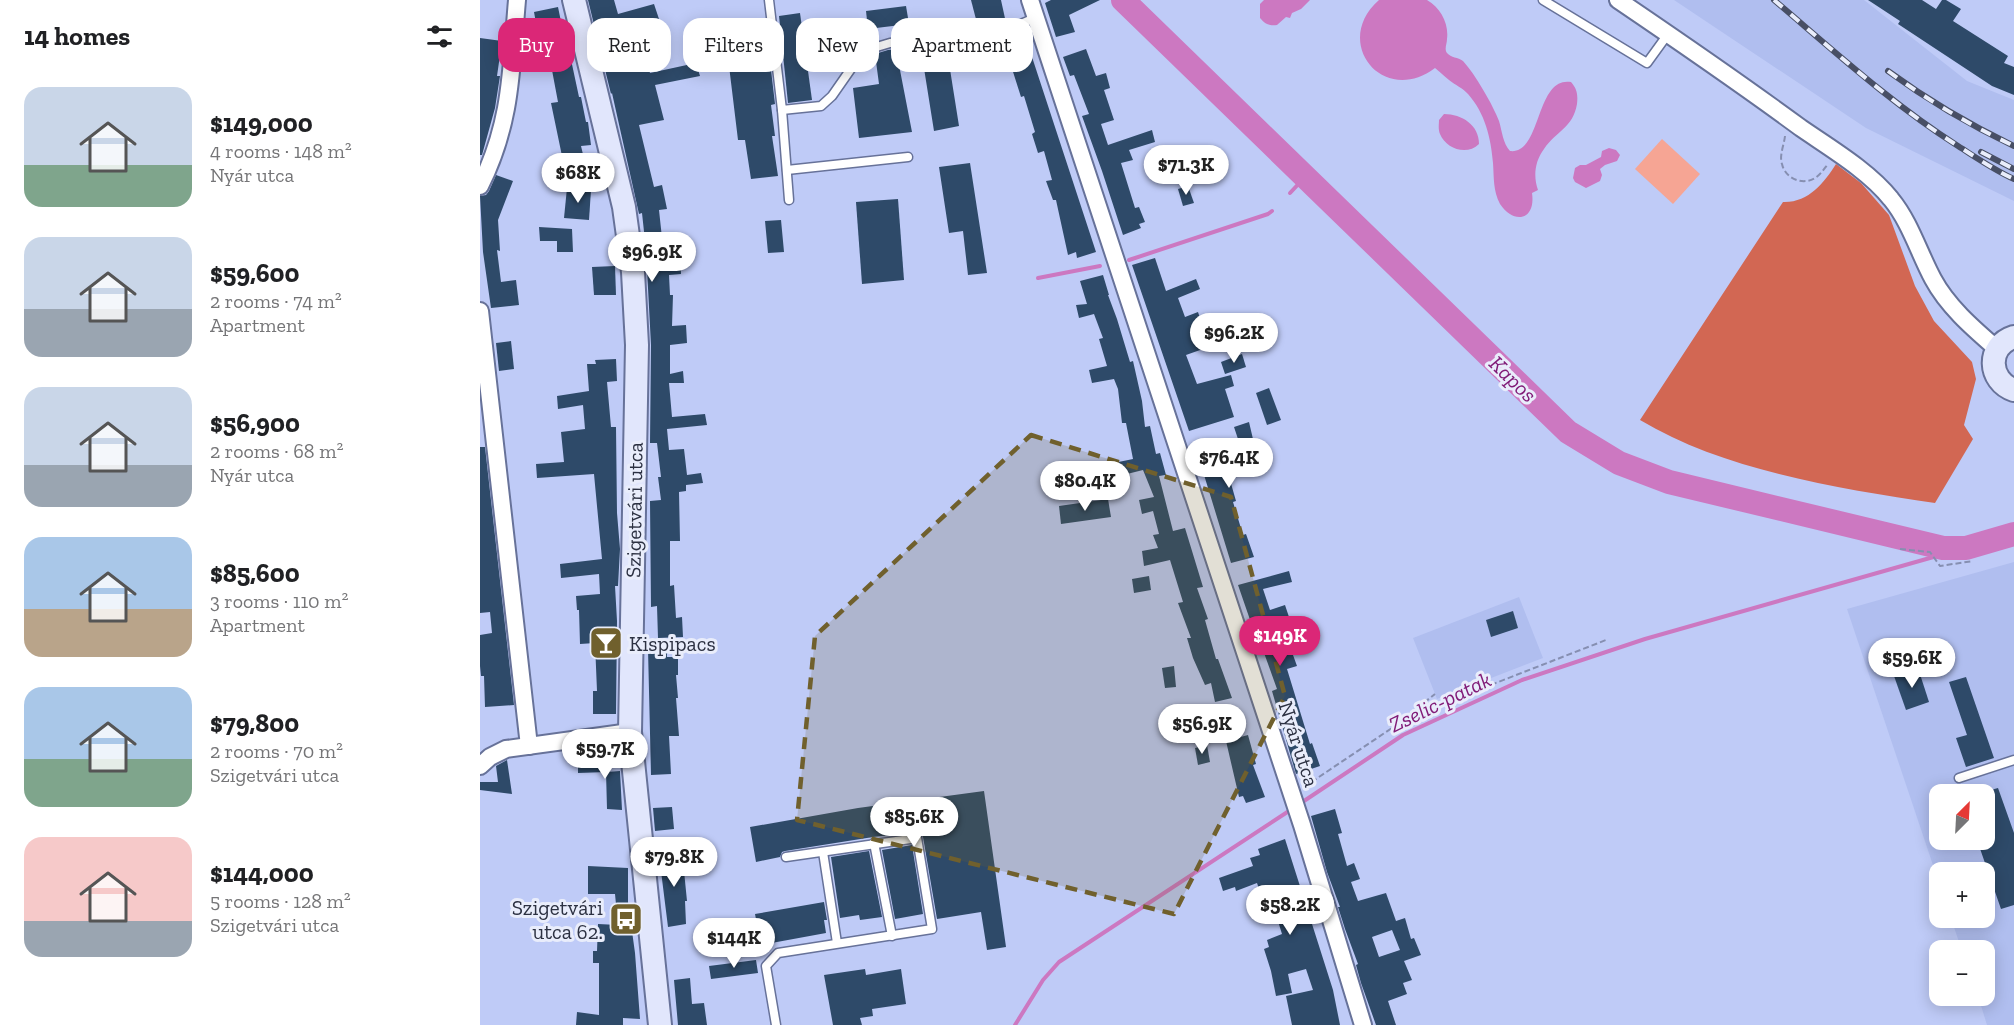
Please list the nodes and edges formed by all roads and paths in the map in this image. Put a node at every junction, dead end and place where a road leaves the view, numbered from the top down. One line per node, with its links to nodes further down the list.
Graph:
1 (517, 0): 14 (street)
2 (574, 0): 24 (street, Szigetvári utca)
3 (770, 0): 9 (lane)
4 (1030, 0): 7 (street, Nyár utca)
5 (1543, 0): 8 (lane)
6 (1618, 0): 8 (street)
7 (1035, 18): 9 (lane); 29 (street, Nyár utca)
8 (1668, 34): 11 (street)
9 (782, 110): 13 (lane)
10 (1781, 129): 11 (path)
11 (1835, 151): 17 (street)
12 (908, 157): 13 (lane)
13 (787, 170): 15 (lane)
14 (480, 186)
15 (789, 200)
16 (480, 311): 25 (street)
17 (2006, 343): 18 (street)
18 (2014, 390)
19 (1900, 549): 20 (path)
20 (1973, 561)
21 (1606, 640): 23 (path)
22 (1435, 694): 23 (path)
23 (1392, 729): 29 (path)
24 (630, 732): 25 (street); 35 (street, Szigetvári utca)
25 (529, 746): 27 (street)
26 (2014, 760): 28 (lane)
27 (480, 766)
28 (1959, 778)
29 (1293, 799): 37 (street, Nyár utca)
30 (874, 843): 31 (lane); 33 (lane); 33 (lane)
31 (823, 852): 32 (lane); 34 (lane)
32 (786, 857)
33 (892, 936): 34 (lane)
34 (837, 943): 36 (lane)
35 (660, 1025)
36 (776, 1025)
37 (1363, 1025)

